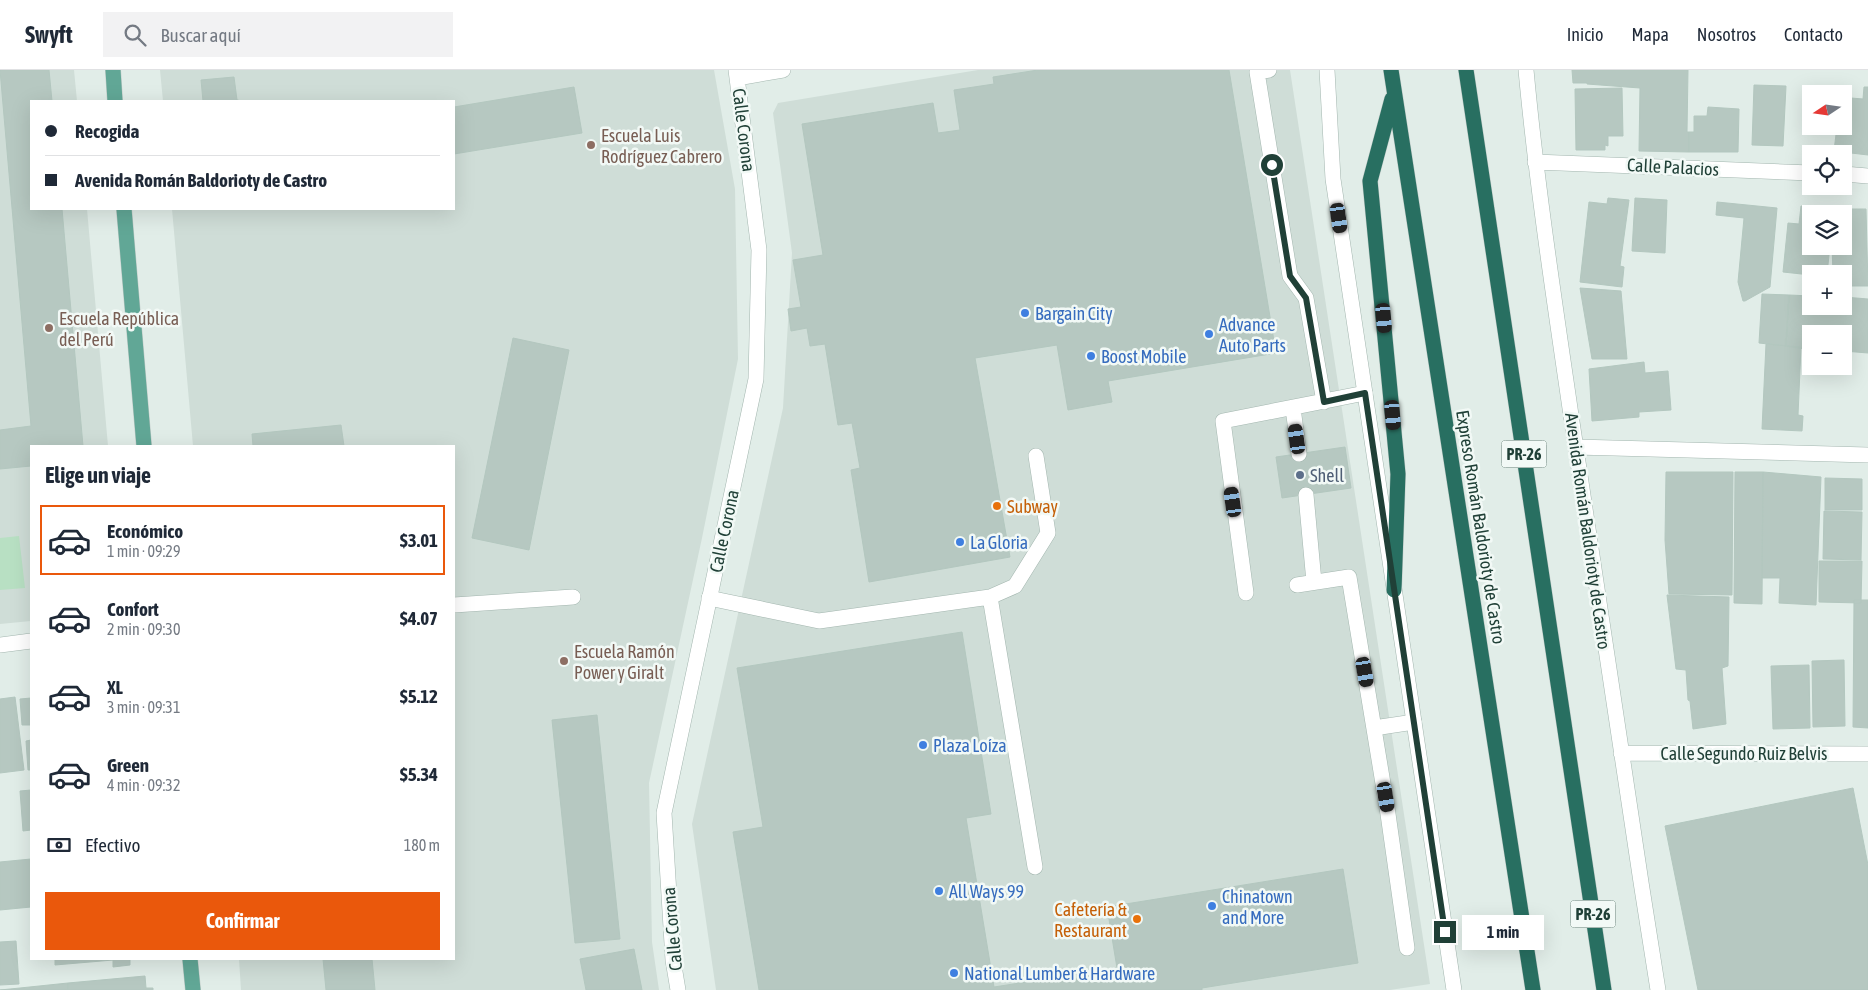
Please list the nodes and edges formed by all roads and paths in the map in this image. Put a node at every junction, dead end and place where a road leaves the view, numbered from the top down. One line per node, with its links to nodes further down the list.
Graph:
1 (113, 70): 10 (main road)
2 (783, 70): 8 (street)
3 (1269, 70): 17 (street)
4 (1327, 70): 16 (street)
5 (1390, 70): 9 (highway, Expreso Román Baldorioty de Castro)
6 (1466, 70): 46 (highway, PR-26)
7 (1526, 70): 11 (street, Avenida Román Baldorioty de Castro)
8 (737, 74): 31 (street, Calle Corona)
9 (1394, 93): 27 (highway); 45 (highway, Expreso Román Baldorioty de Castro)
10 (115, 100)
11 (1535, 162): 12 (street, Calle Palacios); 20 (street, Avenida Román Baldorioty de Castro)
12 (1802, 173)
13 (1852, 175): 14 (street)
14 (1868, 176)
15 (124, 210): 19 (main road)
16 (1365, 393): 17 (street); 27 (street)
17 (1324, 402): 18 (street)
18 (1292, 408): 21 (street); 28 (street)
19 (144, 445)
20 (1576, 447): 22 (street); 37 (street, Avenida Román Baldorioty de Castro)
21 (1299, 454)
22 (1868, 455)
23 (1036, 456): 30 (street)
24 (1306, 495): 25 (street)
25 (1314, 582): 26 (street); 36 (street)
26 (1297, 585)
27 (1394, 590): 35 (street)
28 (1246, 593)
29 (573, 597): 32 (street)
30 (990, 597): 31 (street); 39 (street)
31 (709, 598): 43 (street, Calle Corona)
32 (455, 605)
33 (30, 641): 34 (street)
34 (0, 645)
35 (1414, 722): 36 (street); 44 (street)
36 (1374, 728): 40 (street)
37 (1620, 753): 38 (street, Calle Segundo Ruiz Belvis); 47 (street, Avenida Román Baldorioty de Castro)
38 (1868, 754)
39 (1035, 867)
40 (1407, 948)
41 (190, 960): 42 (main road)
42 (193, 990)
43 (678, 990)
44 (1454, 990)
45 (1533, 990)
46 (1604, 990)
47 (1658, 990)

